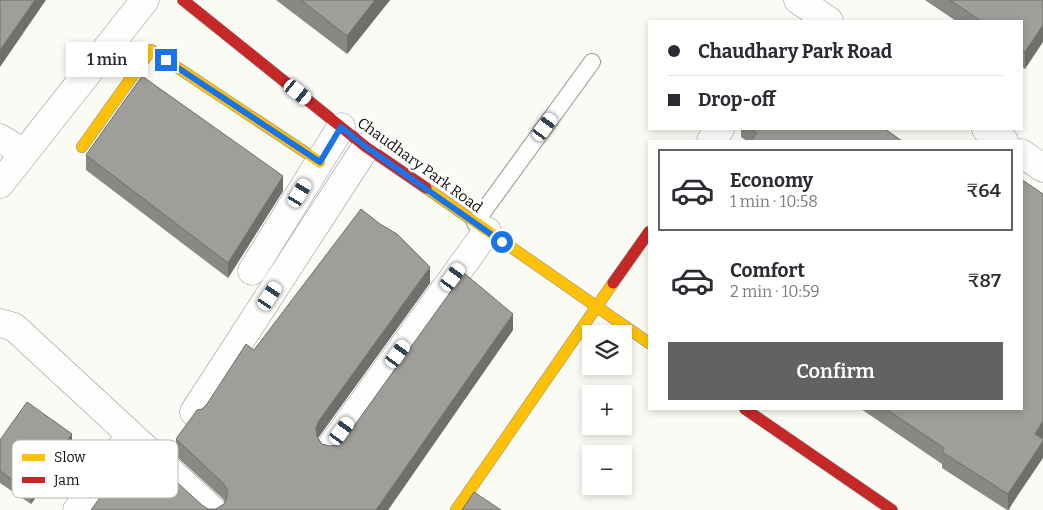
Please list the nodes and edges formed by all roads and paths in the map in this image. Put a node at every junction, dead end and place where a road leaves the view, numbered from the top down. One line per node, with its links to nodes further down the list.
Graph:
1 (145, 0): 12 (street)
2 (183, 0): 6 (street, Chaudhary Park Road)
3 (802, 7): 4 (street)
4 (827, 20)
5 (592, 62): 17 (lane)
6 (341, 127): 11 (street, Chaudhary Park Road); 14 (street)
7 (988, 130): 9 (street)
8 (0, 138): 12 (street)
9 (1002, 140)
10 (82, 147): 14 (street)
11 (366, 147): 17 (street, Chaudhary Park Road); 24 (street)
12 (24, 153): 16 (street)
13 (1023, 154): 15 (street)
14 (320, 162): 19 (street)
15 (1043, 167)
16 (0, 184)
17 (481, 227): 20 (street, Chaudhary Park Road); 28 (street)
18 (648, 233): 20 (street)
19 (252, 272)
20 (597, 307): 22 (street, Chaudhary Park Road); 33 (street)
21 (0, 323): 25 (street)
22 (648, 342)
23 (746, 410): 34 (street)
24 (194, 412)
25 (130, 435): 26 (street); 27 (street)
26 (126, 440)
27 (135, 440)
28 (331, 447)
29 (178, 479): 32 (street)
30 (85, 498): 31 (street)
31 (77, 510)
32 (212, 510)
33 (456, 510)
34 (892, 510)

